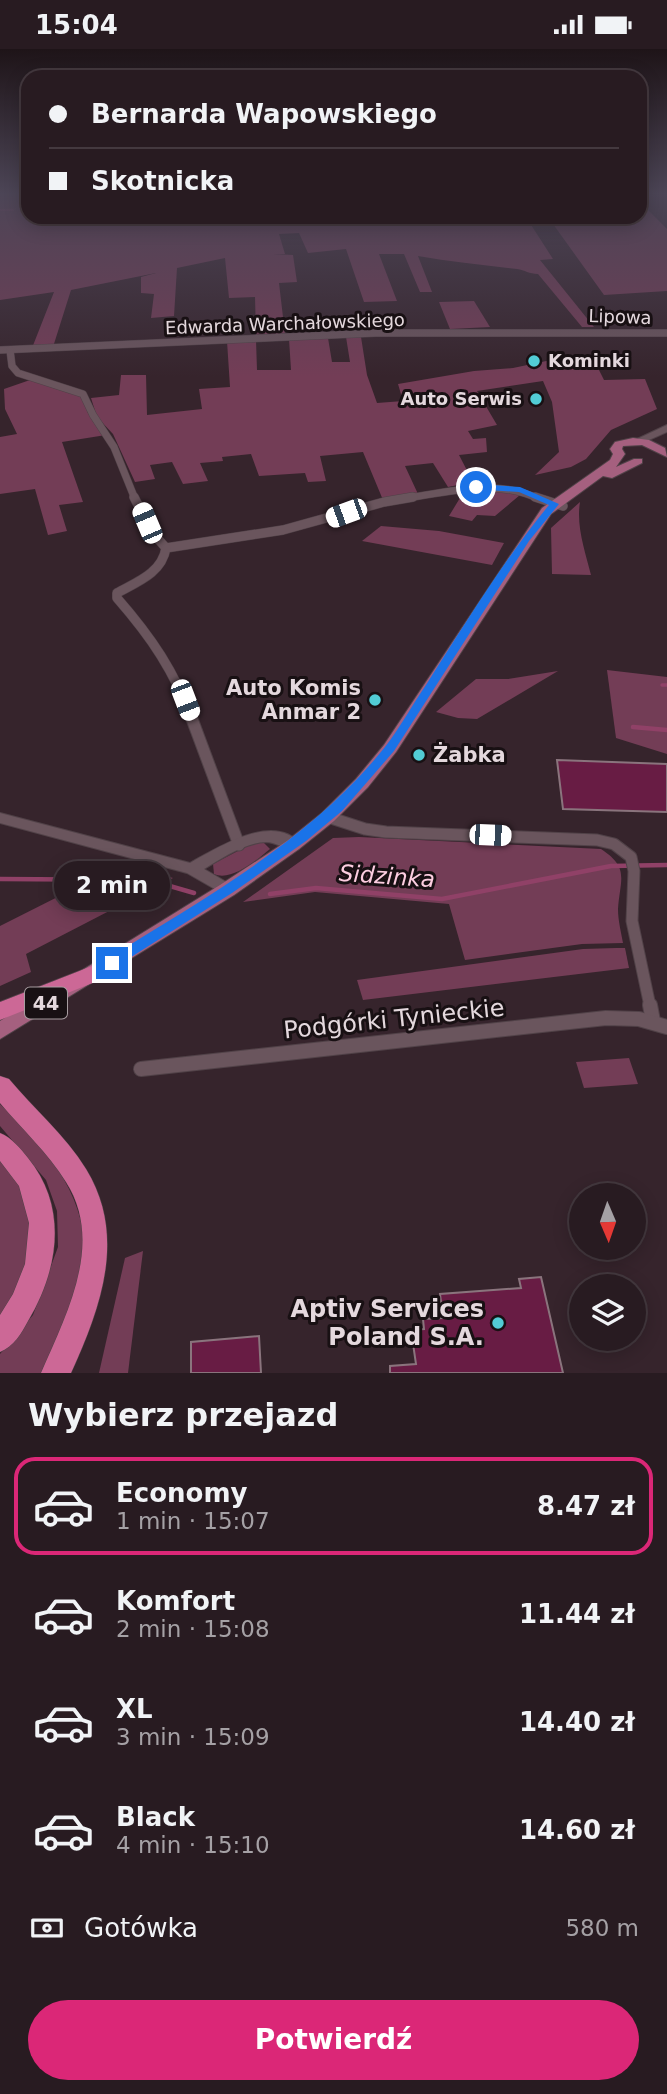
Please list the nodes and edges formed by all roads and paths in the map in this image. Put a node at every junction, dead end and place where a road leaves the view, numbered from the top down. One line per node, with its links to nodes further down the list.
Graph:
1 (572, 329): 2 (street, Lipowa); 4 (street, Edwarda Warchałowskiego)
2 (667, 333)
3 (0, 350): 4 (street, Edwarda Warchałowskiego)
4 (10, 350): 12 (street)
5 (665, 429): 6 (street); 8 (street)
6 (639, 441): 7 (main road, 44); 8 (main road)
7 (619, 454): 9 (main road, 44); 10 (main road, 44)
8 (661, 455): 9 (main road, 44)
9 (638, 461): 10 (main road, 44)
10 (589, 484): 11 (main road, 44)
11 (554, 509): 12 (street); 13 (main road, 44)
12 (166, 548): 15 (street)
13 (328, 817): 16 (main road, 44); 21 (street)
14 (0, 818): 17 (street)
15 (239, 845): 16 (street); 17 (street)
16 (292, 845): 18 (main road, 44)
17 (192, 869): 18 (street)
18 (227, 890): 19 (main road, 44)
19 (92, 975): 20 (highway); 23 (main road, 44)
20 (0, 1011)
21 (653, 1021): 22 (street, Podgórki Tynieckie); 24 (street, Podgórki Tynieckie)
22 (667, 1027)
23 (0, 1031)
24 (141, 1069)
25 (0, 1086): 28 (highway)
26 (0, 1144): 27 (highway)
27 (0, 1338)
28 (56, 1373)

